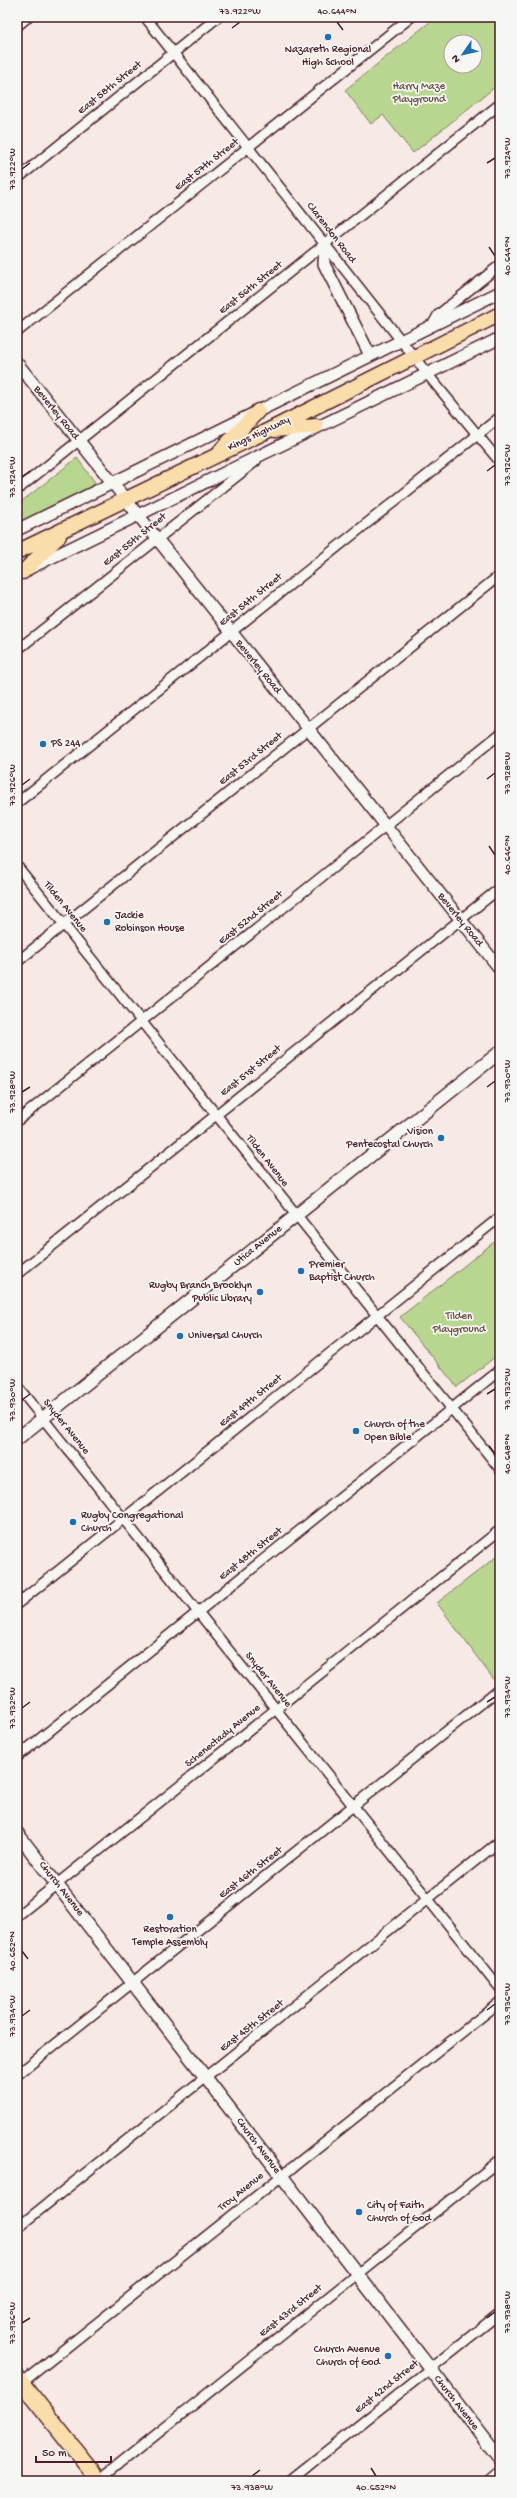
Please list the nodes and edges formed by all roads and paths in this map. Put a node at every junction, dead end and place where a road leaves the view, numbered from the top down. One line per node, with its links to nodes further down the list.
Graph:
1 (28, 17): 5 (street)
2 (145, 17): 6 (street, Clarendon Road)
3 (218, 17): 6 (street, East 58th Street)
4 (412, 17): 8 (street, East 57th Street)
5 (17, 26)
6 (173, 53): 8 (street, Clarendon Road); 9 (street, East 58th Street)
7 (500, 104): 10 (street, East 56th Street)
8 (248, 147): 10 (street, Clarendon Road); 15 (street, East 57th Street)
9 (17, 179)
10 (325, 245): 17 (street, Clarendon Road); 18 (street); 27 (street, East 56th Street)
11 (500, 265): 14 (street)
12 (500, 292): 14 (street, Kings Highway)
13 (500, 314): 19 (main road, Kings Highway)
14 (432, 326): 17 (street, Kings Highway)
15 (17, 332)
16 (500, 338): 21 (street, Kings Highway)
17 (401, 341): 18 (street, Kings Highway); 19 (street, Clarendon Road)
18 (370, 355): 22 (street, Kings Highway)
19 (413, 356): 21 (street, Clarendon Road); 25 (main road, Kings Highway)
20 (17, 364): 27 (street, Beverley Road)
21 (427, 373): 24 (street, Kings Highway); 26 (street, Clarendon Road)
22 (258, 411): 29 (main road); 31 (street, Kings Highway)
23 (500, 417): 26 (street, East 54th Street)
24 (316, 426): 25 (main road); 28 (street, Kings Highway)
25 (267, 431): 29 (main road, Kings Highway)
26 (477, 435): 30 (street, Clarendon Road); 41 (street, East 54th Street)
27 (79, 441): 31 (street, Beverley Road); 32 (street, East 56th Street)
28 (269, 451): 34 (street, Kings Highway); 37 (street, East 55th Street)
29 (214, 457): 33 (main road, Kings Highway)
30 (500, 462)
31 (112, 483): 33 (street, Beverley Road); 36 (street, Kings Highway)
32 (17, 490)
33 (125, 499): 34 (street, Beverley Road); 35 (main road, Kings Highway)
34 (138, 515): 37 (street, Beverley Road); 39 (street, Kings Highway)
35 (68, 527): 38 (main road, Kings Highway); 39 (main road)
36 (17, 530)
37 (156, 538): 41 (street, Beverley Road); 42 (street, East 55th Street)
38 (17, 552)
39 (20, 573)
40 (500, 575): 43 (street, East 53rd Street)
41 (230, 632): 43 (street, Beverley Road); 45 (street, East 54th Street)
42 (17, 650)
43 (307, 729): 46 (street, Beverley Road); 50 (street, East 53rd Street)
44 (500, 734): 46 (street, East 52nd Street)
45 (17, 803)
46 (385, 826): 49 (street, Beverley Road); 53 (street, East 52nd Street)
47 (17, 866): 50 (street, Tilden Avenue)
48 (500, 888): 49 (street, East 51st Street)
49 (460, 920): 52 (street, Beverley Road); 55 (street, East 51st Street)
50 (63, 925): 51 (street, East 53rd Street); 53 (street, Tilden Avenue)
51 (17, 962)
52 (500, 969)
53 (141, 1021): 55 (street, Tilden Avenue); 56 (street, East 52nd Street)
54 (500, 1052): 57 (main road, Utica Avenue)
55 (216, 1115): 57 (street, Tilden Avenue); 59 (street, East 51st Street)
56 (17, 1121)
57 (296, 1216): 60 (street, Tilden Avenue); 64 (main road, Utica Avenue)
58 (500, 1217): 60 (street, East 49th Street)
59 (17, 1274)
60 (376, 1316): 63 (street, Tilden Avenue); 67 (street, East 49th Street)
61 (500, 1370): 63 (street, East 48th Street)
62 (17, 1386): 64 (street, Snyder Avenue)
63 (451, 1409): 66 (street, Tilden Avenue); 70 (street, East 48th Street)
64 (43, 1418): 65 (main road, Utica Avenue); 67 (street, Snyder Avenue)
65 (17, 1439)
66 (500, 1469)
67 (124, 1519): 69 (street, East 49th Street); 70 (street, Snyder Avenue)
68 (500, 1530): 72 (street, Schenectady Avenue)
69 (17, 1604)
70 (198, 1613): 72 (street, Snyder Avenue); 73 (street, East 48th Street)
71 (498, 1690): 74 (street, East 46th Street)
72 (276, 1709): 74 (street, Snyder Avenue); 77 (street, Schenectady Avenue)
73 (17, 1757)
74 (353, 1807): 78 (street, Snyder Avenue); 80 (street, East 46th Street)
75 (17, 1833): 77 (main road, Church Avenue)
76 (500, 1841): 78 (street, East 45th Street)
77 (57, 1884): 79 (street, Schenectady Avenue); 80 (main road, Church Avenue)
78 (429, 1898): 81 (street, Snyder Avenue); 84 (street, East 45th Street)
79 (17, 1916)
80 (132, 1983): 83 (street, East 46th Street); 84 (main road, Church Avenue)
81 (500, 1989)
82 (500, 2002): 86 (street, Troy Avenue)
83 (17, 2075)
84 (206, 2077): 86 (main road, Church Avenue); 87 (street, East 45th Street)
85 (500, 2160): 88 (street, East 43rd Street)
86 (281, 2176): 88 (main road, Church Avenue); 91 (street, Troy Avenue)
87 (17, 2228)
88 (357, 2274): 90 (main road, Church Avenue); 94 (street, East 43rd Street)
89 (500, 2313): 90 (street, East 42nd Street)
90 (430, 2368): 92 (main road, Church Avenue); 95 (street, East 42nd Street)
91 (19, 2382): 94 (highway)
92 (500, 2459)
93 (500, 2471): 96 (street)
94 (99, 2481)
95 (289, 2481)
96 (488, 2481)

